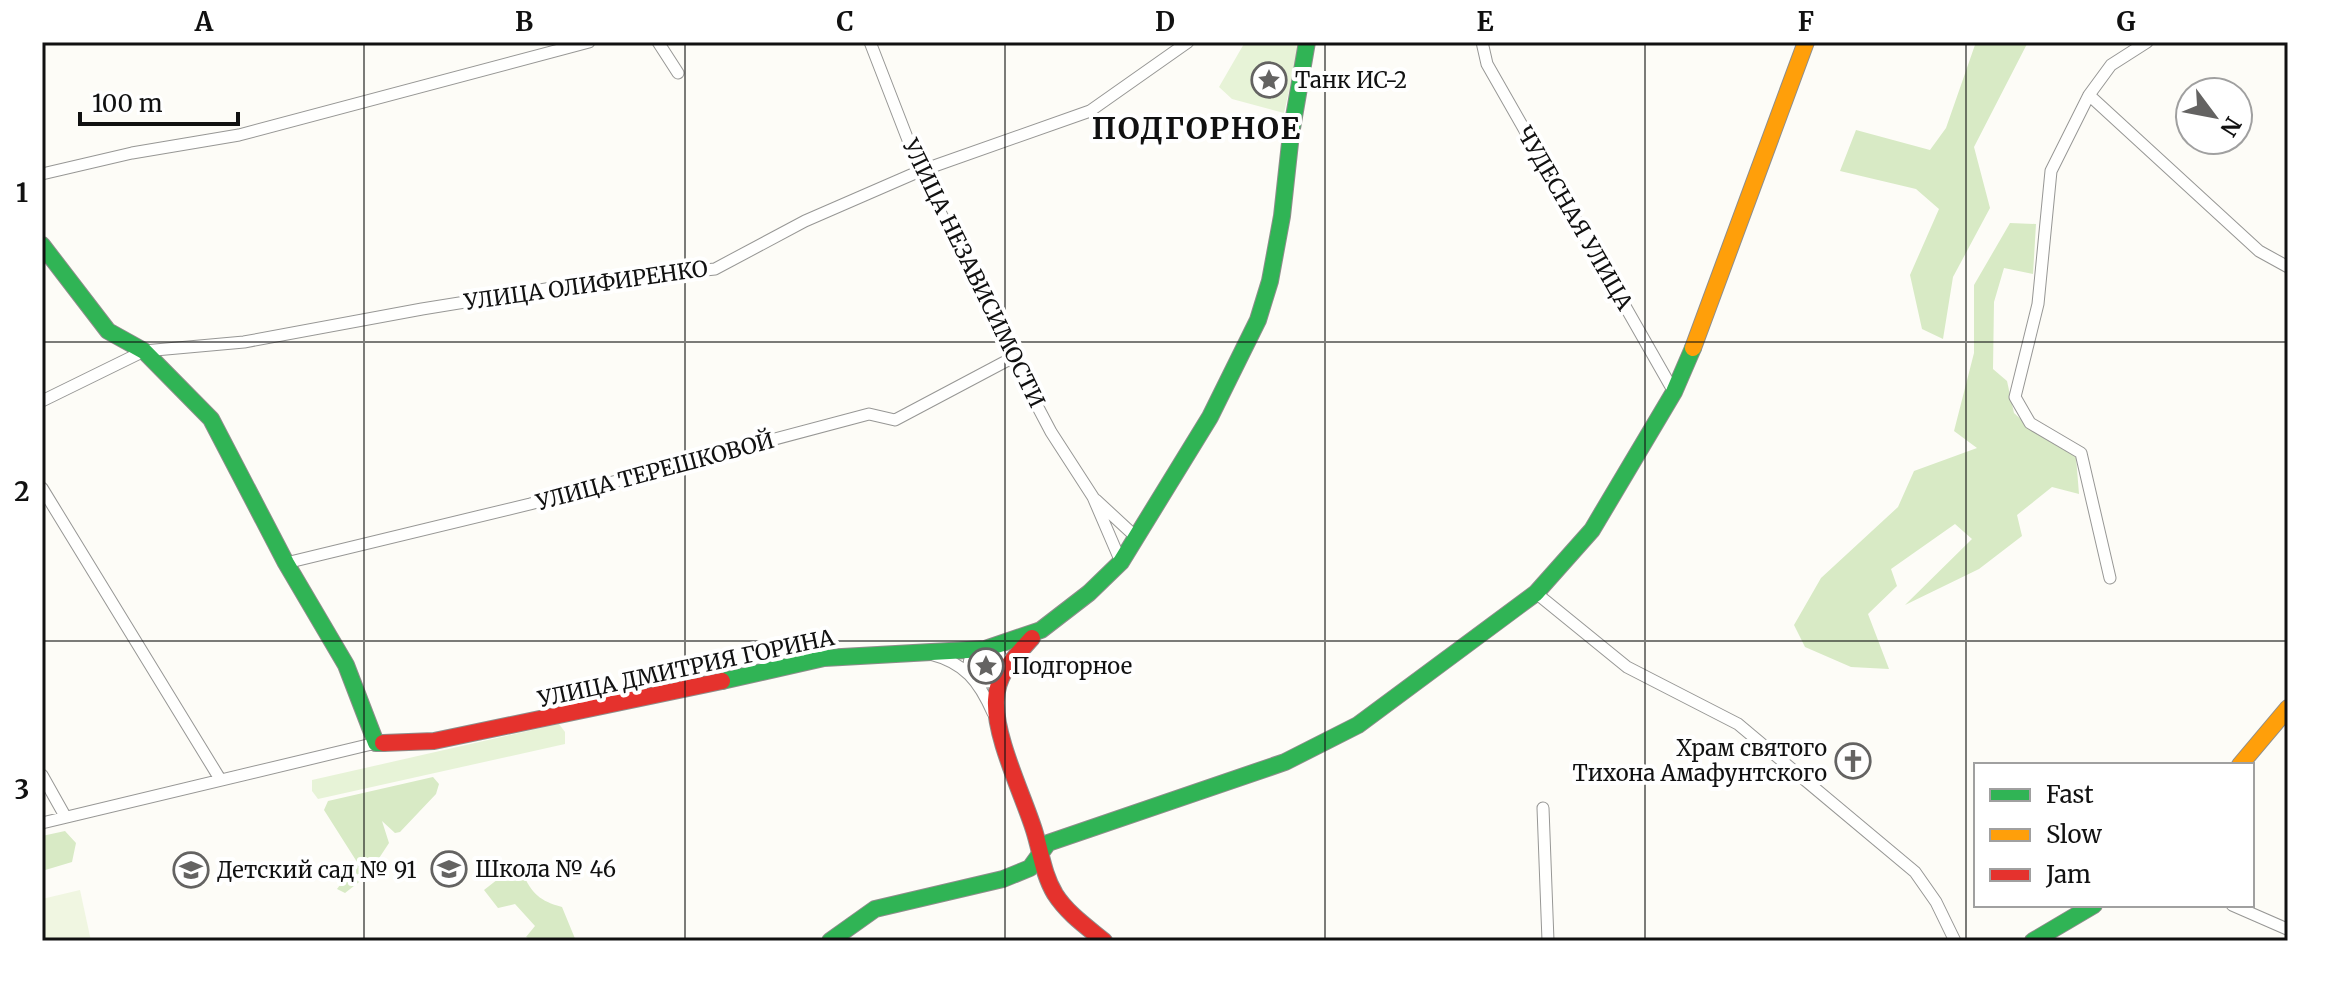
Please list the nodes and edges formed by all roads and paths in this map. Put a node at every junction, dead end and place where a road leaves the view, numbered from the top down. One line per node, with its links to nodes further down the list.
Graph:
1 (589, 42): 12 (street)
2 (658, 42): 9 (street)
3 (870, 42): 11 (street, УЛИЦА НЕЗАВИСИМОСТИ)
4 (1188, 42): 11 (street, УЛИЦА ОЛИФИРЕНКО)
5 (1307, 42): 21 (street, УЛИЦА ДМИТРИЯ ГОРИНА)
6 (1482, 42): 17 (street, ЧУДЕСНАЯ УЛИЦА)
7 (1806, 42): 17 (street)
8 (2147, 42): 10 (street)
9 (678, 73)
10 (2089, 95): 14 (street); 24 (street)
11 (920, 171): 15 (street, УЛИЦА ОЛИФИРЕНКО); 16 (street, УЛИЦА НЕЗАВИСИМОСТИ)
12 (42, 174)
13 (42, 245): 15 (street)
14 (2288, 267)
15 (144, 351): 18 (street, УЛИЦА ОЛИФИРЕНКО); 23 (street)
16 (1012, 358): 20 (street, УЛИЦА НЕЗАВИСИМОСТИ); 23 (street, УЛИЦА ТЕРЕШКОВОЙ)
17 (1674, 392): 25 (street)
18 (42, 401)
19 (42, 488): 36 (street)
20 (1093, 497): 21 (street); 22 (street)
21 (1137, 538): 22 (street, УЛИЦА ДМИТРИЯ ГОРИНА)
22 (1121, 562): 26 (street, УЛИЦА ДМИТРИЯ ГОРИНА)
23 (286, 563): 33 (street)
24 (2110, 578)
25 (1536, 593): 40 (street); 47 (street)
26 (1041, 630): 27 (street, УЛИЦА ДМИТРИЯ ГОРИНА); 29 (street)
27 (985, 649): 28 (street, УЛИЦА ДМИТРИЯ ГОРИНА); 29 (street); 30 (street)
28 (921, 652): 30 (street); 33 (street, УЛИЦА ДМИТРИЯ ГОРИНА)
29 (1002, 672): 30 (street); 32 (street)
30 (974, 677): 32 (street)
31 (2288, 708): 34 (street)
32 (999, 726): 40 (street)
33 (376, 743): 36 (street)
34 (2242, 763)
35 (42, 775): 38 (street)
36 (220, 779): 38 (street)
37 (1543, 808): 46 (street)
38 (65, 816): 39 (street)
39 (42, 823)
40 (1041, 855): 44 (street); 45 (street)
41 (2091, 907): 48 (street)
42 (2236, 907): 43 (street)
43 (2288, 930)
44 (830, 941)
45 (1104, 941)
46 (1548, 941)
47 (1955, 941)
48 (2033, 941)

